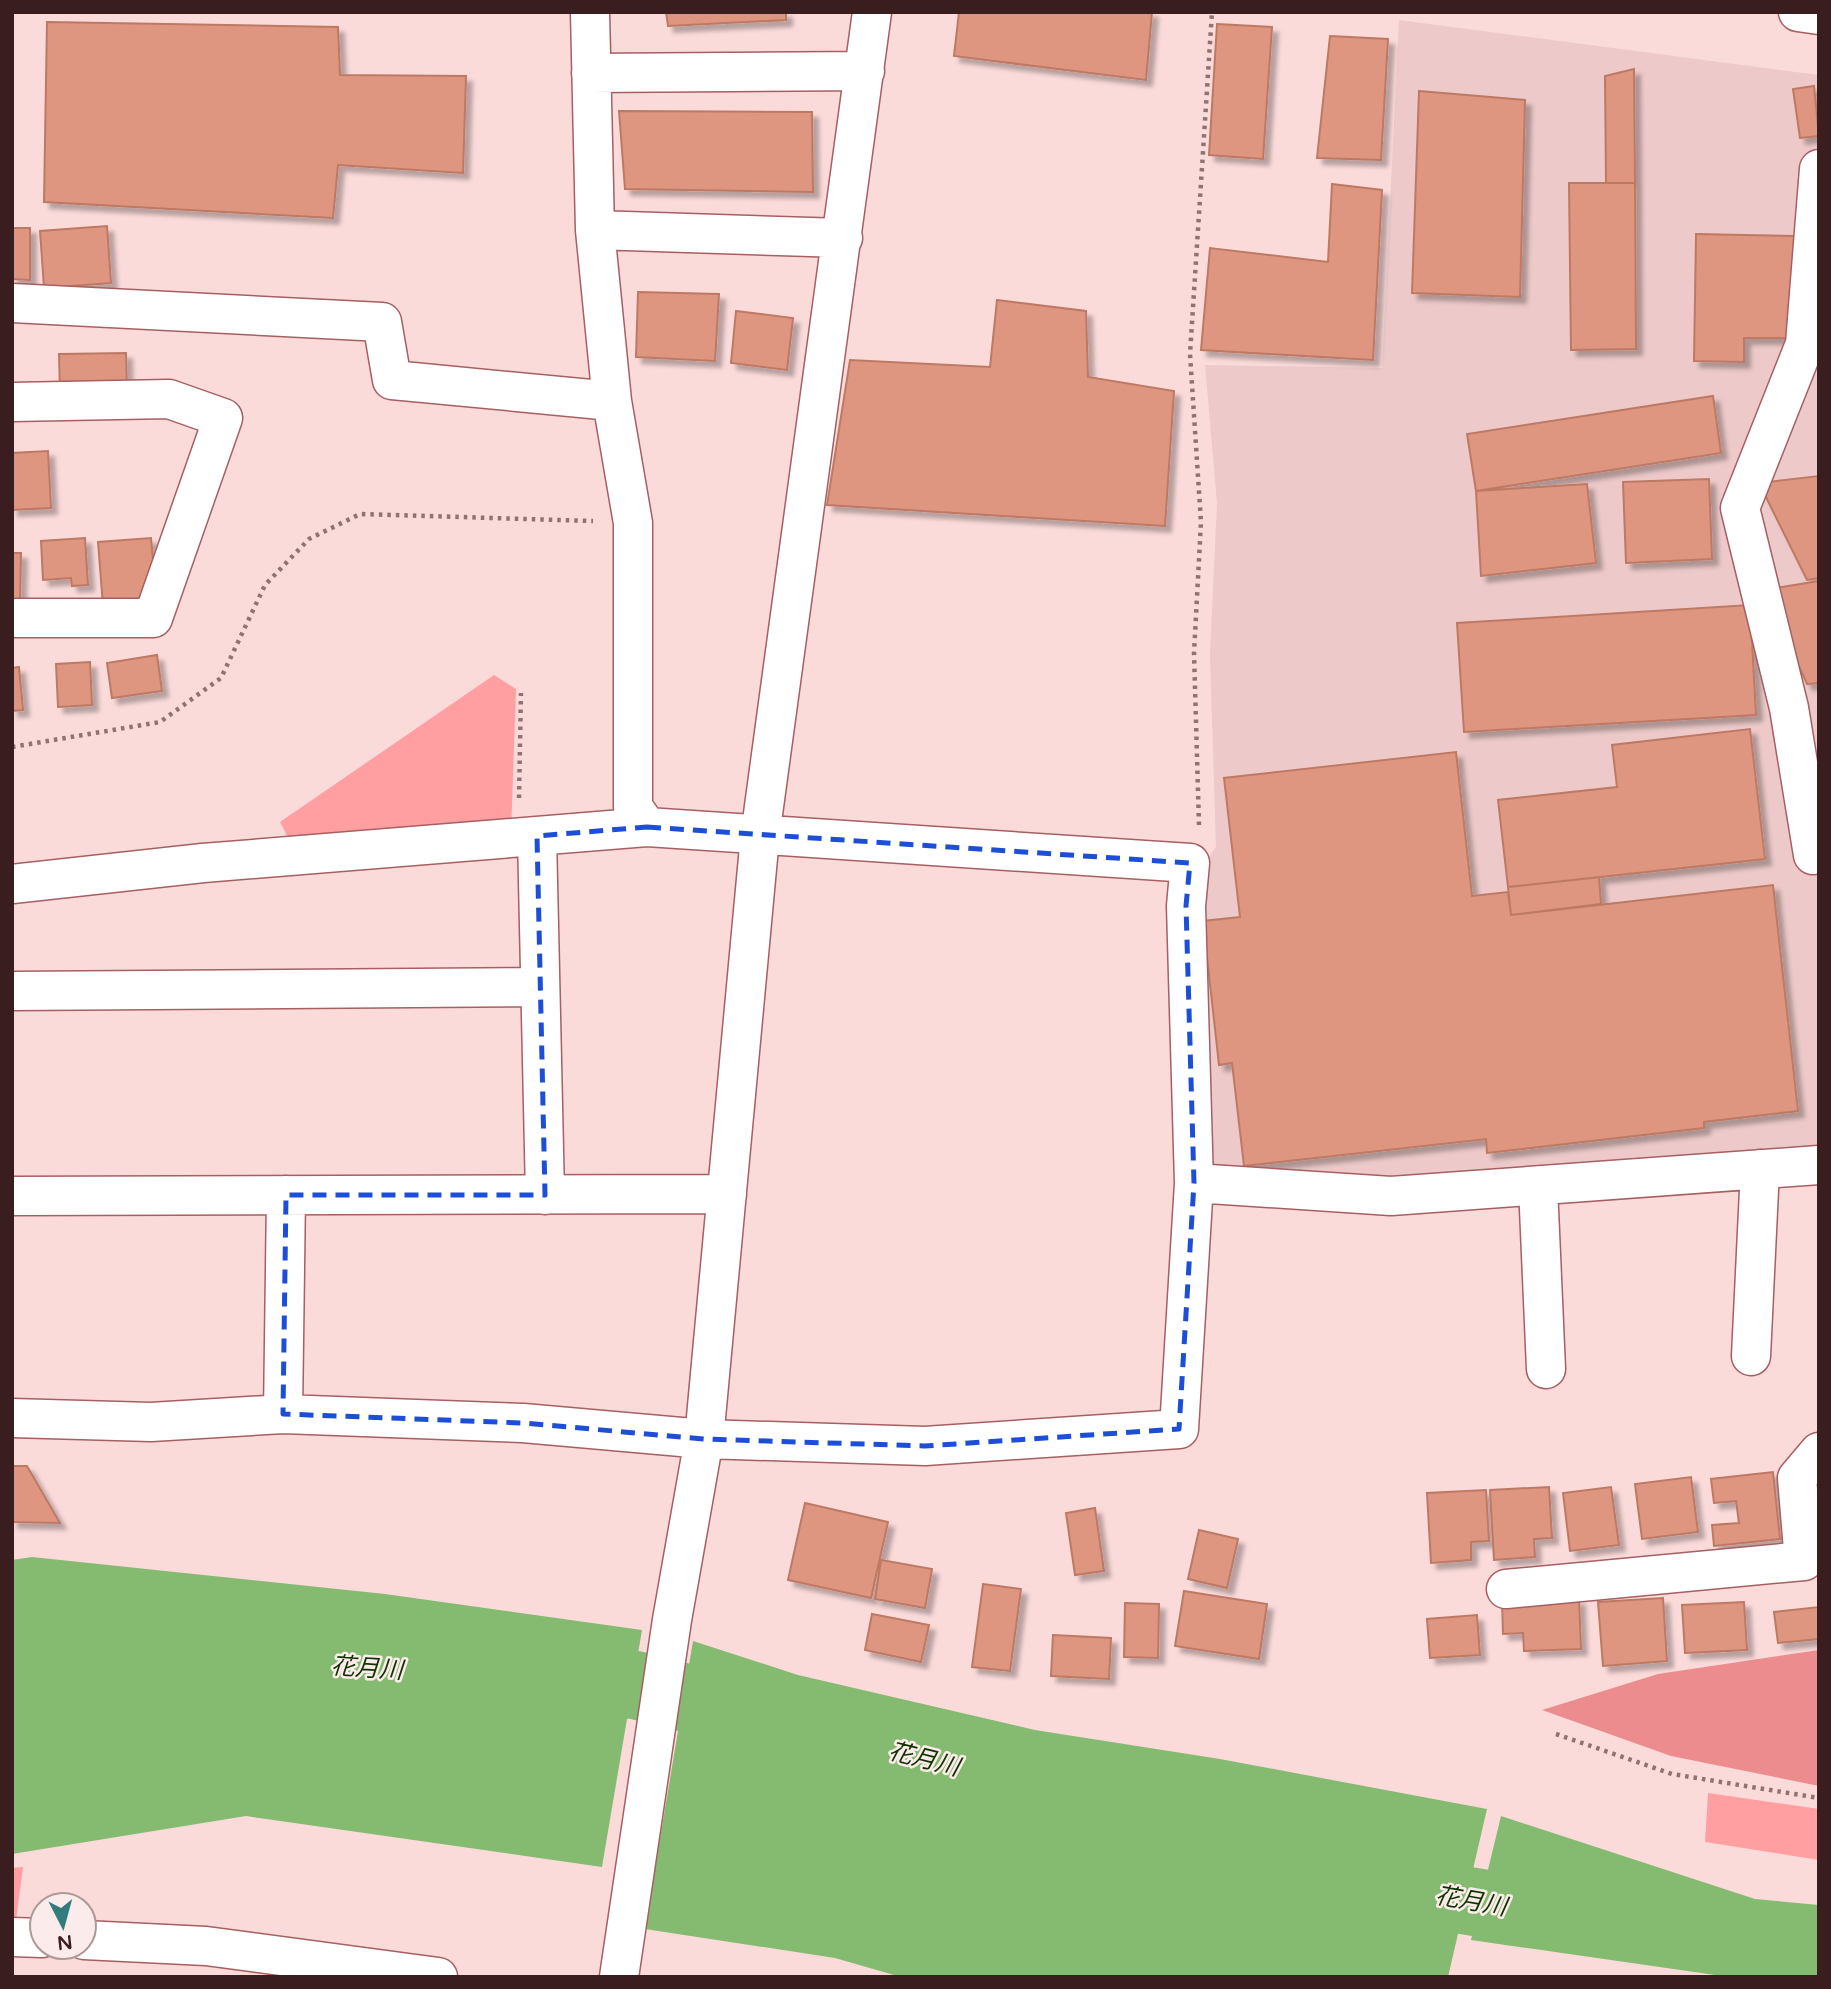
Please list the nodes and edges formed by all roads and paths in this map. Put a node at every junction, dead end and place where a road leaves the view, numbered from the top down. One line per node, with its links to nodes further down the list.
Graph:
1 (590, 12): 7 (main road)
2 (872, 12): 6 (main road)
3 (1212, 12): 22 (path)
4 (1798, 12): 5 (main road)
5 (1819, 15)
6 (865, 71): 7 (main road); 10 (main road)
7 (591, 73): 9 (main road)
8 (1819, 169): 21 (main road)
9 (595, 230): 10 (main road); 12 (main road)
10 (843, 238): 19 (main road)
11 (12, 303): 12 (main road)
12 (612, 401): 14 (main road)
13 (12, 402): 15 (main road)
14 (634, 523): 17 (path); 18 (main road)
15 (12, 618)
16 (521, 693): 20 (path)
17 (12, 747)
18 (647, 827): 19 (main road); 20 (main road)
19 (760, 836): 22 (main road); 30 (main road)
20 (527, 837): 23 (main road); 24 (main road)
21 (1813, 855)
22 (1190, 863): 28 (main road)
23 (12, 884)
24 (540, 987): 25 (main road); 32 (main road)
25 (12, 991)
26 (1819, 1165): 27 (main road)
27 (1760, 1169): 29 (main road); 34 (main road)
28 (1194, 1183): 29 (main road); 38 (main road)
29 (1538, 1186): 35 (main road)
30 (727, 1194): 32 (main road); 38 (main road)
31 (286, 1195): 32 (main road); 33 (main road); 36 (main road)
32 (545, 1195)
33 (12, 1196)
34 (1751, 1356)
35 (1546, 1369)
36 (283, 1414): 37 (main road); 38 (main road)
37 (12, 1418)
38 (704, 1439): 45 (main road)
39 (1819, 1452): 40 (main road)
40 (1506, 1589)
41 (1556, 1734): 42 (path)
42 (1819, 1798)
43 (98, 1941): 44 (main road)
44 (438, 1977)
45 (618, 1977)

